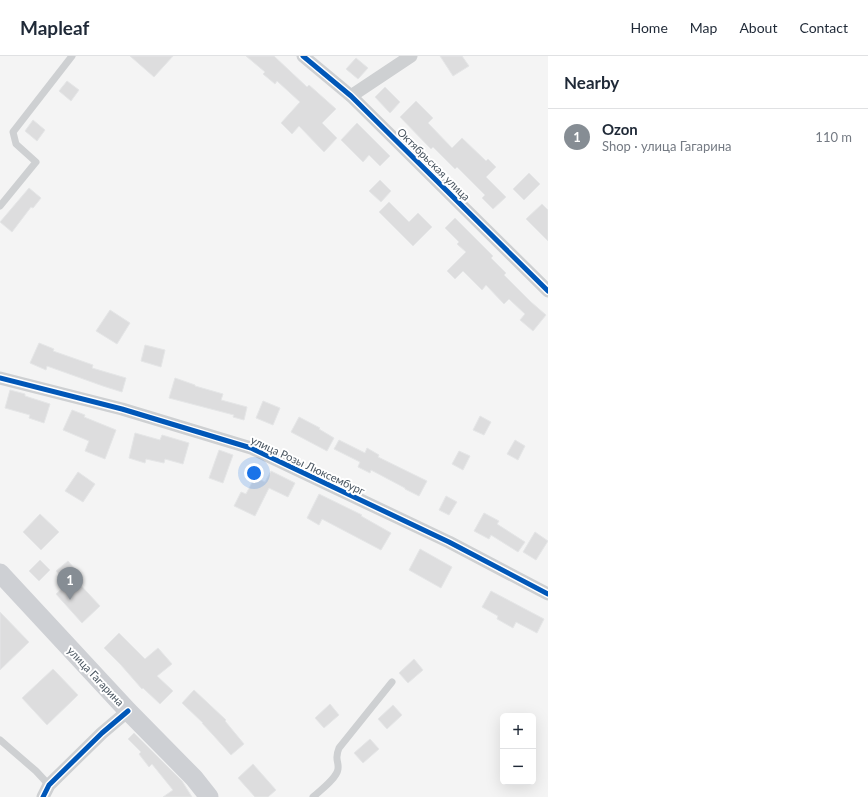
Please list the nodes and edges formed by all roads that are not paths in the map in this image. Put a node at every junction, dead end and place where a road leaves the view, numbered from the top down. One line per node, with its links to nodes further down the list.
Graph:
1 (72, 56): 5 (lane)
2 (303, 56): 4 (street, Октябрьская улица)
3 (411, 56): 4 (street)
4 (351, 96): 6 (street, Октябрьская улица)
5 (0, 206)
6 (548, 291)
7 (0, 378): 9 (street, улица Розы Люксембург)
8 (0, 573): 11 (main road, улица Гагарина)
9 (548, 594)
10 (392, 682): 15 (lane)
11 (128, 711): 13 (street); 14 (main road, улица Гагарина)
12 (0, 740): 13 (lane)
13 (46, 791)
14 (209, 797)
15 (313, 797)

